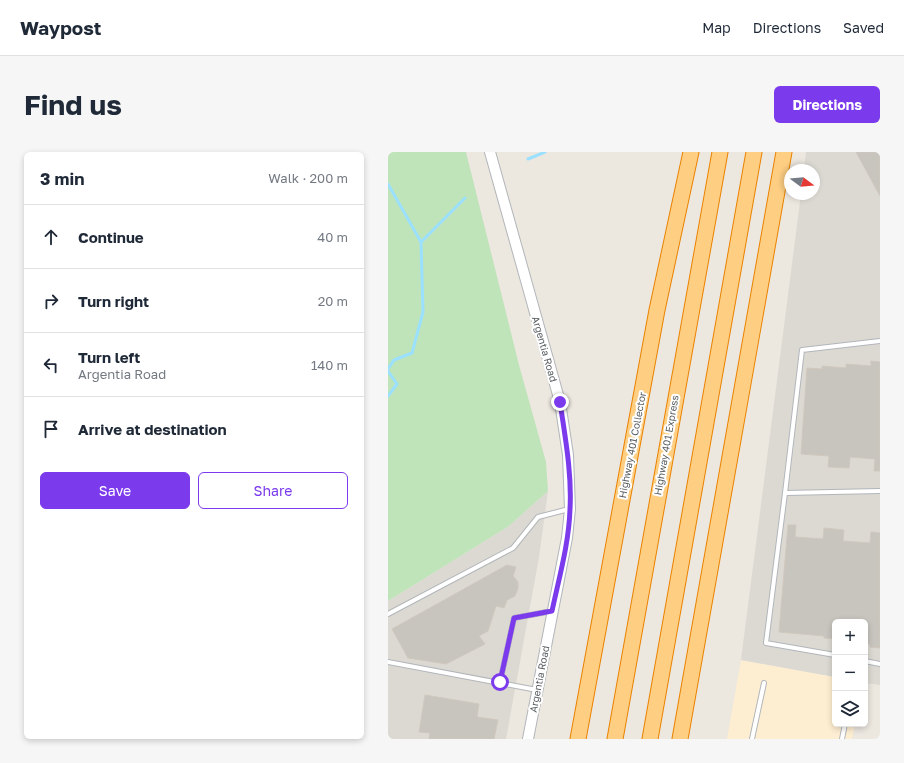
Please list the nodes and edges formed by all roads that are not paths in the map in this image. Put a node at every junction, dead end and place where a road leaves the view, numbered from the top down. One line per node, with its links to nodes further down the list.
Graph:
1 (490, 152): 9 (street, Argentia Road)
2 (691, 152): 21 (highway, Highway 401 Collector)
3 (720, 152): 22 (highway, Highway 401 Express)
4 (754, 152): 23 (highway)
5 (784, 152): 24 (highway)
6 (880, 341): 8 (lane)
7 (880, 491): 8 (lane)
8 (785, 493): 12 (lane)
9 (570, 509): 10 (street, Argentia Road); 11 (lane)
10 (552, 611): 16 (lane); 18 (street, Argentia Road)
11 (388, 614)
12 (832, 655)
13 (388, 662): 16 (lane)
14 (868, 662): 15 (lane)
15 (880, 664)
16 (500, 682): 18 (lane)
17 (764, 682): 25 (lane)
18 (537, 690): 20 (street, Argentia Road)
19 (844, 727): 26 (lane)
20 (528, 739)
21 (578, 739)
22 (615, 739)
23 (650, 739)
24 (680, 739)
25 (752, 739)
26 (842, 739)

